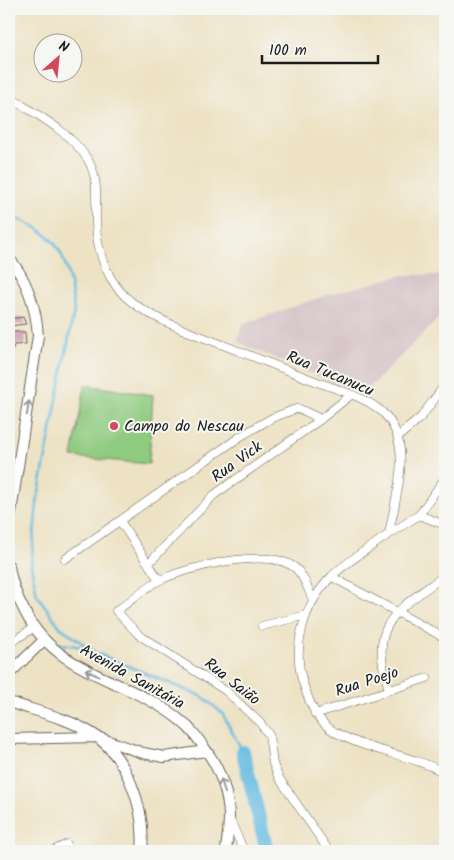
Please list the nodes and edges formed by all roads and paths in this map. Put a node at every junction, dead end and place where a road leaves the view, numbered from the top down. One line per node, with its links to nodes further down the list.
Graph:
1 (9, 97): 4 (street, Rua Tucanucu)
2 (9, 258): 10 (street, one-way to 2)
3 (445, 385): 6 (street)
4 (351, 395): 5 (street, Rua Vick); 6 (street, Rua Tucanucu)
5 (321, 420): 9 (street); 14 (street, Rua Vick)
6 (398, 437): 12 (street, Rua Tucanucu)
7 (445, 478): 8 (street)
8 (420, 515): 11 (street); 12 (street)
9 (120, 521): 13 (street); 14 (street)
10 (9, 525)
11 (445, 525)
12 (389, 534): 17 (street)
13 (65, 559)
14 (149, 563): 18 (street)
15 (9, 566): 23 (street, Avenida Sanitária)
16 (445, 575): 20 (street)
17 (332, 576): 19 (street); 20 (street)
18 (160, 580): 19 (street); 42 (street, Rua Saião)
19 (313, 600): 21 (street)
20 (395, 612): 24 (street); 29 (street)
21 (306, 615): 22 (street); 31 (street)
22 (262, 626)
23 (33, 628): 25 (street, Avenida Sanitária); 26 (street)
24 (445, 638)
25 (43, 641): 27 (street); 34 (street, Avenida Sanitária, one-way to 25)
26 (9, 644)
27 (9, 674)
28 (427, 678): 29 (street, Rua Poejo)
29 (389, 689): 31 (street, Rua Poejo)
30 (9, 702): 32 (street)
31 (315, 714): 35 (street)
32 (97, 737): 33 (street); 34 (street); 39 (street)
33 (9, 739)
34 (206, 751): 36 (street, Avenida Sanitária, one-way to 34)
35 (445, 773)
36 (229, 818): 40 (street, Avenida Sanitária); 41 (street)
37 (67, 844): 38 (street)
38 (52, 851)
39 (142, 851)
40 (226, 851)
41 (244, 851)
42 (329, 851)

